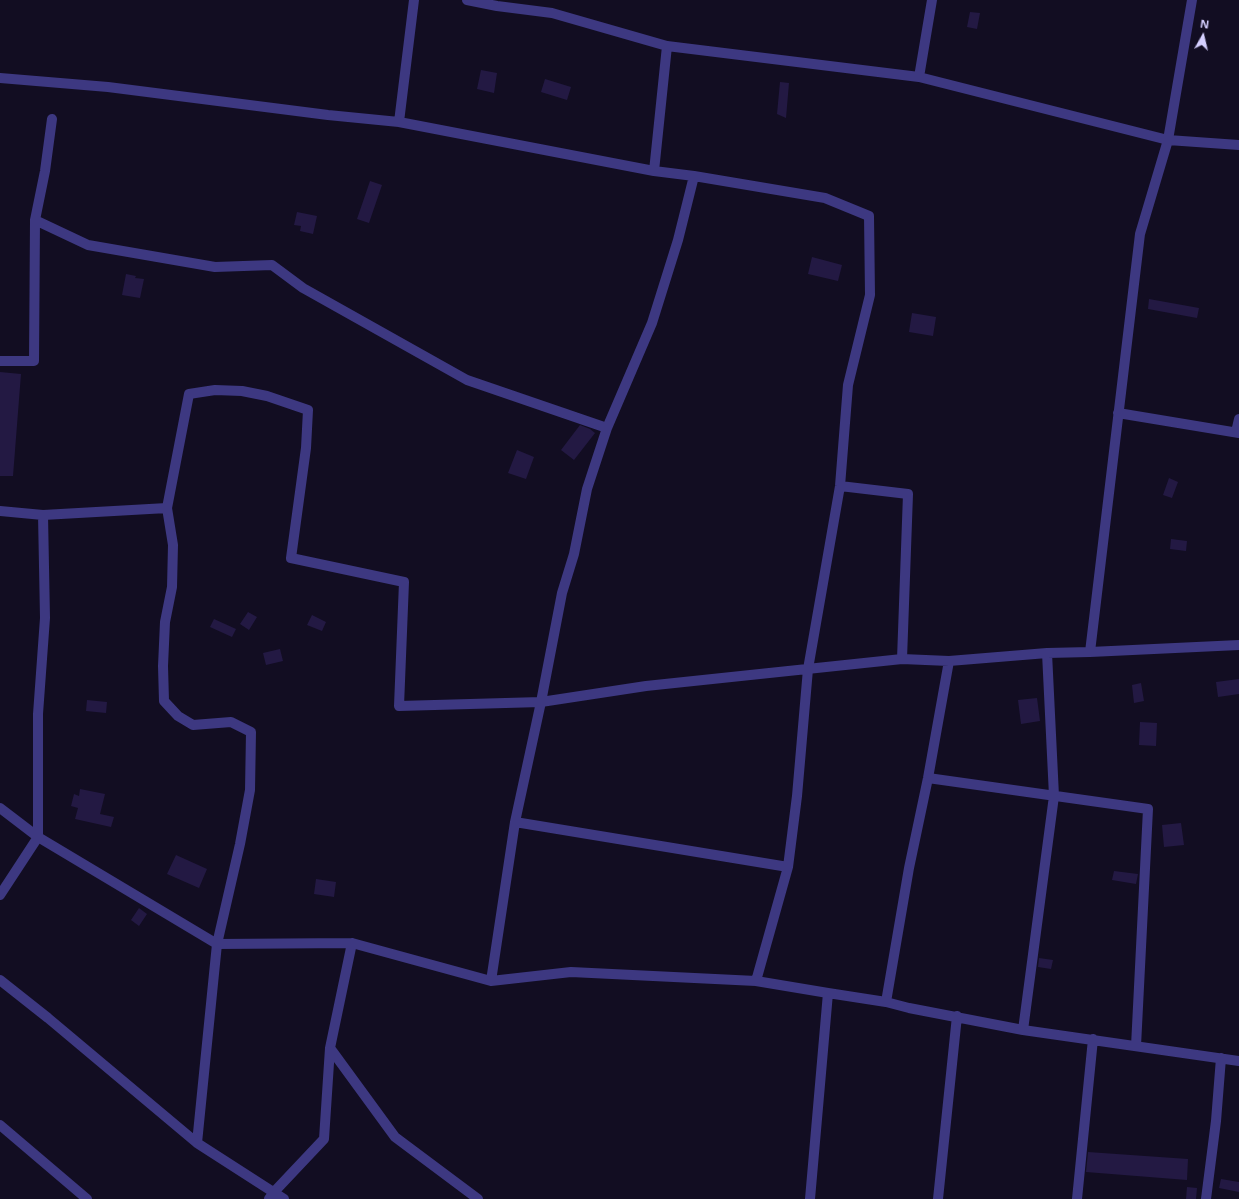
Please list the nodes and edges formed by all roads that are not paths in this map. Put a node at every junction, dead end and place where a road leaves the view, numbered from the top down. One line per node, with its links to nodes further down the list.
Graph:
1 (414, 0): 9 (street)
2 (467, 0): 5 (street)
3 (932, 0): 7 (street)
4 (1192, 0): 10 (street)
5 (667, 46): 7 (street); 12 (street)
6 (0, 78): 9 (street)
7 (919, 78): 10 (street)
8 (52, 119): 14 (street)
9 (399, 122): 12 (street)
10 (1168, 140): 11 (street); 16 (street)
11 (1239, 145)
12 (654, 171): 13 (street)
13 (694, 176): 18 (street); 20 (street)
14 (35, 220): 15 (street); 18 (street)
15 (0, 361)
16 (1118, 412): 19 (street); 25 (street)
17 (1239, 419): 19 (street)
18 (607, 428): 30 (street)
19 (1238, 432)
20 (840, 486): 27 (street); 29 (street)
21 (167, 508): 23 (street); 30 (street); 39 (street)
22 (0, 511): 23 (street)
23 (44, 515): 35 (street)
24 (1239, 645): 25 (street)
25 (1090, 652): 26 (street)
26 (1047, 653): 28 (street); 32 (street)
27 (902, 659): 28 (street); 29 (street)
28 (949, 662): 31 (street)
29 (808, 669): 30 (street); 36 (street)
30 (541, 702): 34 (street)
31 (928, 778): 32 (street); 44 (street)
32 (1054, 796): 46 (street); 48 (street)
33 (0, 808): 35 (street)
34 (516, 822): 36 (street); 41 (street)
35 (38, 837): 37 (street); 39 (street)
36 (788, 867): 42 (street)
37 (0, 895)
38 (352, 943): 39 (street); 41 (street); 49 (street)
39 (217, 944): 53 (street)
40 (0, 980): 53 (street)
41 (491, 981): 42 (street)
42 (756, 981): 43 (street)
43 (828, 994): 44 (street); 58 (street)
44 (886, 1002): 45 (street)
45 (957, 1016): 46 (street); 59 (street)
46 (1023, 1030): 47 (street)
47 (1093, 1039): 48 (street); 60 (street)
48 (1136, 1046): 50 (street)
49 (330, 1048): 54 (street); 57 (street)
50 (1221, 1058): 51 (street); 61 (street)
51 (1239, 1060)
52 (0, 1125): 55 (street)
53 (197, 1143): 54 (street)
54 (271, 1196): 56 (street)
55 (85, 1198)
56 (284, 1199)
57 (478, 1199)
58 (810, 1199)
59 (938, 1199)
60 (1077, 1199)
61 (1206, 1199)

